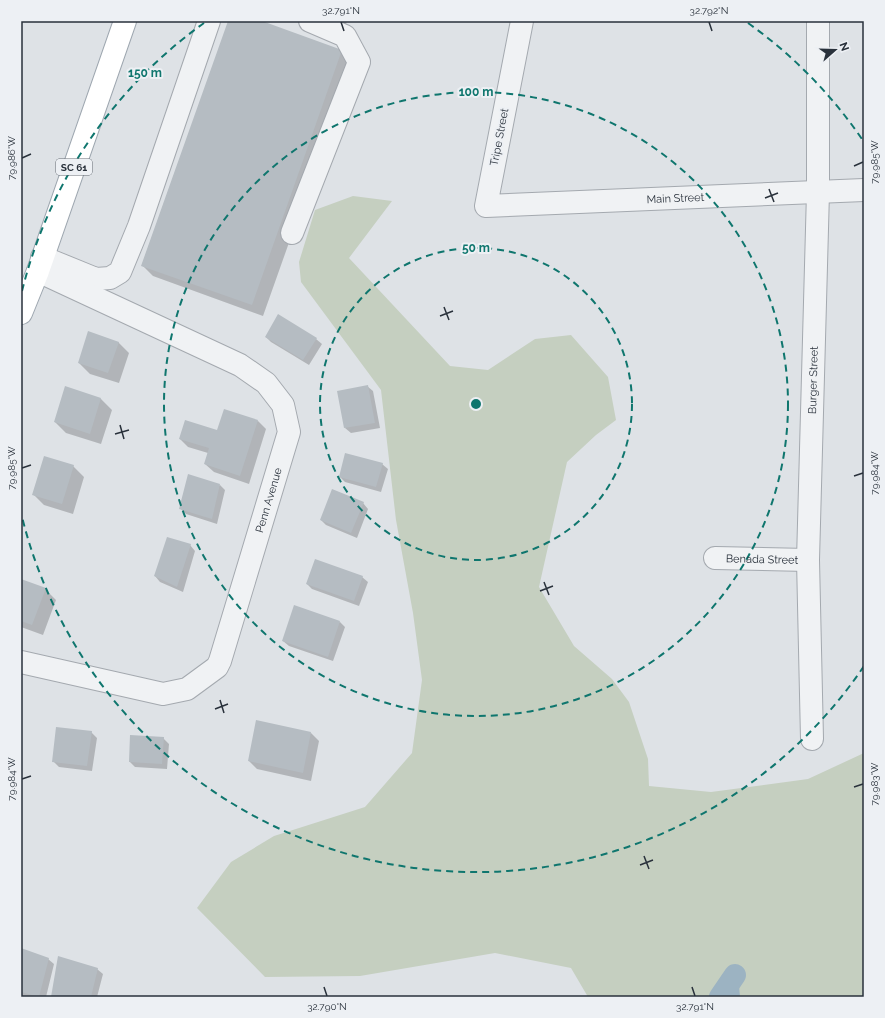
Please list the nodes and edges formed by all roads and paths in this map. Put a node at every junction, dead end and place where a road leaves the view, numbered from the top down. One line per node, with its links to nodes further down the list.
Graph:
1 (125, 21): 10 (main road, SC 61)
2 (209, 21): 10 (street)
3 (310, 21): 9 (street)
4 (522, 21): 8 (street, Tripe Street)
5 (818, 21): 7 (street, Burger Street)
6 (864, 190): 7 (street, Main Street)
7 (818, 192): 8 (street, Main Street); 13 (street, Burger Street)
8 (486, 206)
9 (292, 233)
10 (40, 264): 11 (main road, SC 61); 14 (street, Penn Avenue)
11 (21, 313)
12 (715, 558): 13 (street, Benada Street)
13 (808, 560): 15 (street, Burger Street)
14 (21, 662)
15 (812, 739)

